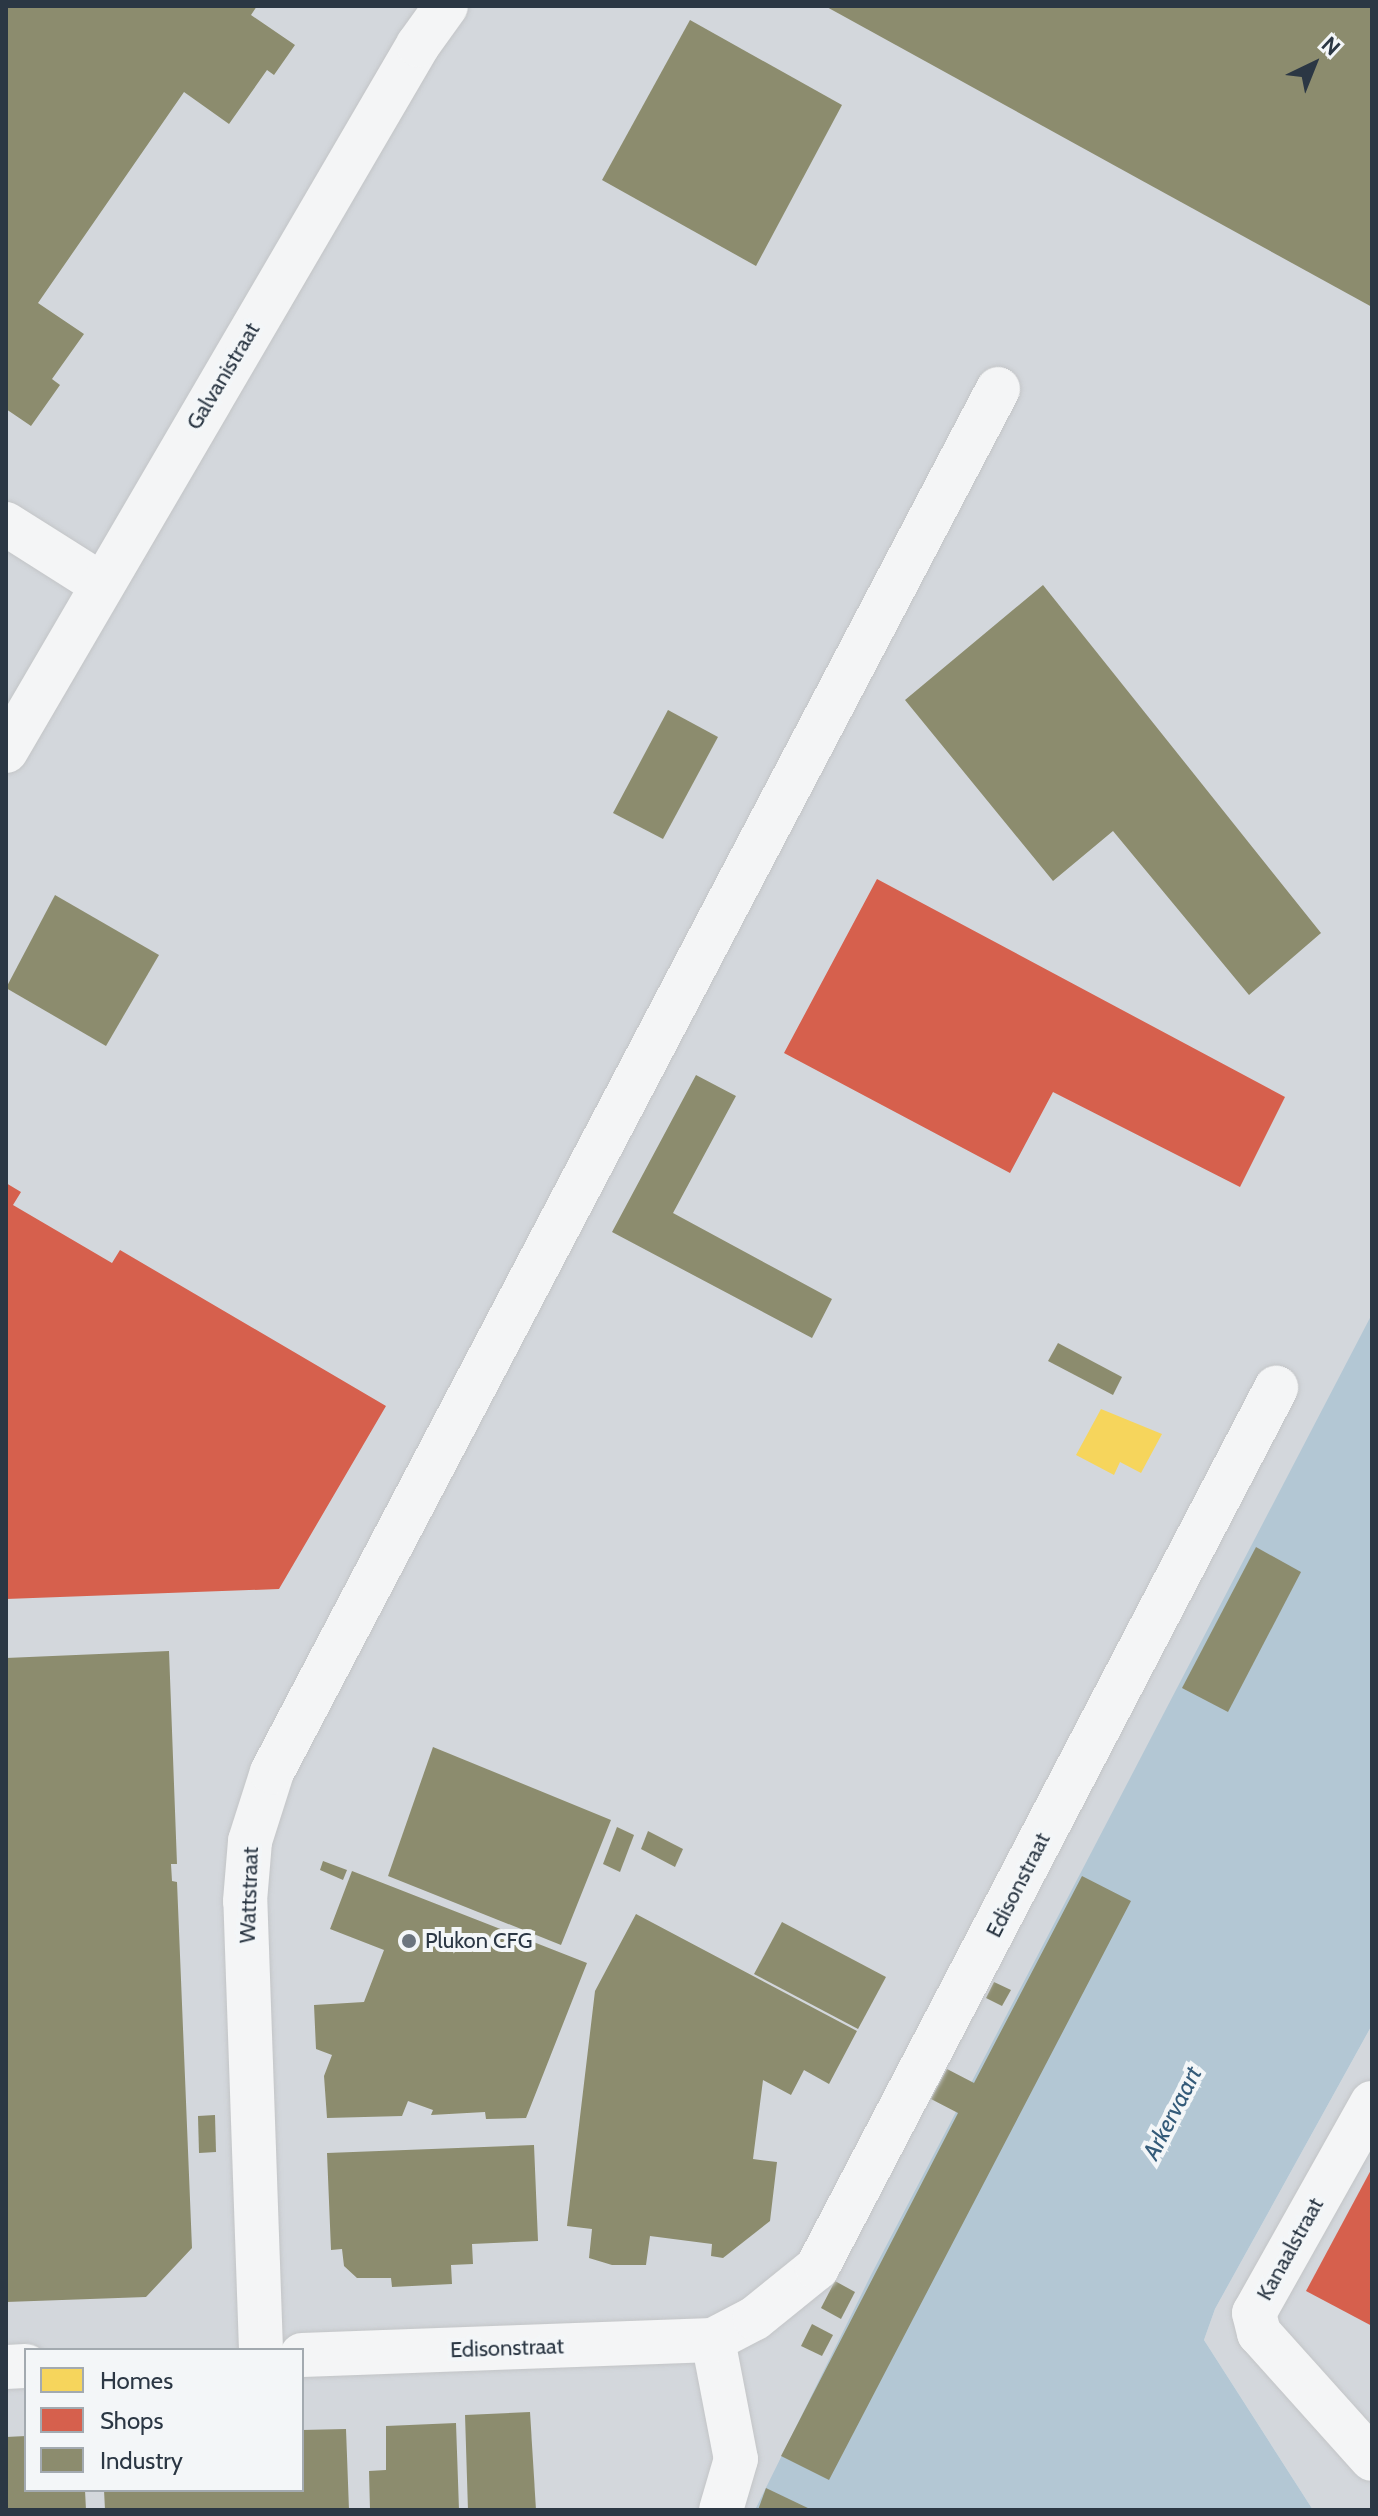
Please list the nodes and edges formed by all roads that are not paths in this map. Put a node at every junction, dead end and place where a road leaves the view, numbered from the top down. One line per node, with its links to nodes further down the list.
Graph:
1 (446, 6): 4 (street, Galvanistraat)
2 (998, 389): 9 (street, Wattstraat)
3 (6, 524): 4 (street)
4 (101, 584): 5 (street, Galvanistraat)
5 (6, 751)
6 (1276, 1388): 8 (street, Edisonstraat)
7 (1372, 2103): 11 (street, Kanaalstraat)
8 (713, 2340): 10 (street, Edisonstraat); 12 (street)
9 (261, 2348)
10 (304, 2355)
11 (1372, 2459)
12 (721, 2510)

